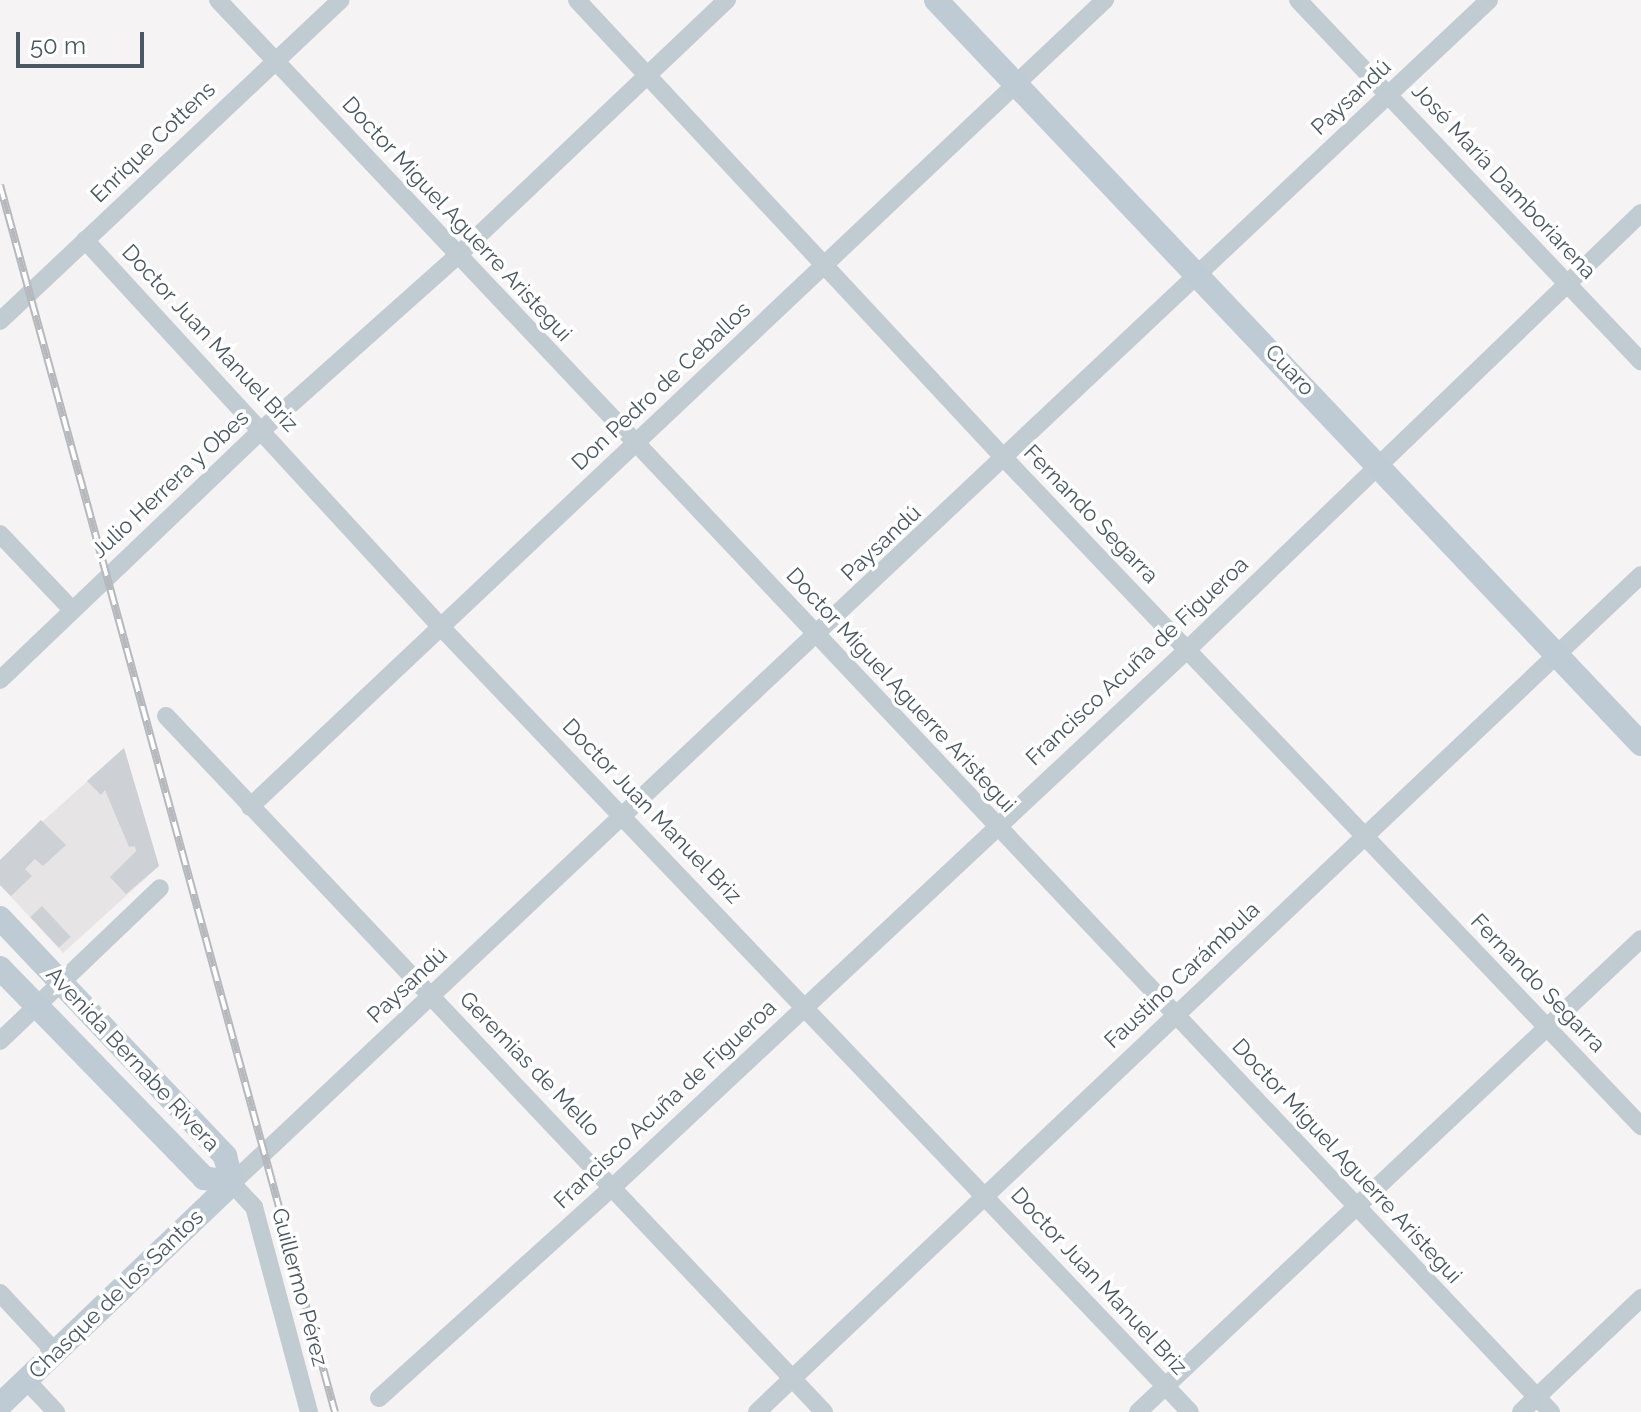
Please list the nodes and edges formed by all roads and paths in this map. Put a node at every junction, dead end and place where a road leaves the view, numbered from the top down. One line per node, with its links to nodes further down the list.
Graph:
1 (218, 0): 9 (street, Doctor Miguel Aguerre Aristegui)
2 (341, 0): 9 (street, Enrique Cottens)
3 (577, 0): 10 (street, Fernando Segarra)
4 (727, 0): 10 (street, Julio Herrera y Obes)
5 (936, 0): 11 (street, Cuaro)
6 (1105, 0): 11 (street, Don Pedro de Ceballos)
7 (1298, 0): 12 (street, José María Damboriarena)
8 (1489, 0): 12 (street, Paysandú)
9 (274, 60): 14 (street, Enrique Cottens); 15 (street, Doctor Miguel Aguerre Aristegui)
10 (648, 75): 15 (street, Julio Herrera y Obes); 16 (street, Fernando Segarra)
11 (1015, 85): 16 (street, Don Pedro de Ceballos); 17 (street, Cuaro)
12 (1390, 94): 17 (street, Paysandú); 18 (street, José María Damboriarena)
13 (1641, 213): 18 (street, Francisco Acuña de Figueroa)
14 (85, 240): 19 (street, Enrique Cottens); 21 (street, Doctor Juan Manuel Briz)
15 (458, 255): 21 (street, Julio Herrera y Obes); 22 (street, Doctor Miguel Aguerre Aristegui)
16 (825, 265): 22 (street, Don Pedro de Ceballos); 23 (street, Fernando Segarra)
17 (1199, 274): 23 (street, Paysandú); 24 (street, Cuaro)
18 (1567, 283): 20 (street, José María Damboriarena); 24 (street, Francisco Acuña de Figueroa)
19 (0, 321)
20 (1641, 361)
21 (263, 429): 27 (street, Julio Herrera y Obes); 28 (street, Doctor Juan Manuel Briz)
22 (636, 444): 28 (street, Don Pedro de Ceballos); 29 (street, Doctor Miguel Aguerre Aristegui)
23 (1005, 459): 29 (street, Paysandú); 30 (street, Fernando Segarra)
24 (1377, 464): 30 (street, Francisco Acuña de Figueroa); 31 (street, Cuaro)
25 (0, 534): 27 (street)
26 (1641, 575): 31 (street, Faustino Carámbula)
27 (72, 610): 32 (street, Julio Herrera y Obes)
28 (440, 626): 35 (street, Don Pedro de Ceballos); 36 (street, Doctor Juan Manuel Briz)
29 (816, 635): 36 (street, Paysandú); 37 (street, Doctor Miguel Aguerre Aristegui)
30 (1187, 650): 37 (street, Francisco Acuña de Figueroa); 38 (street, Fernando Segarra)
31 (1557, 654): 34 (street, Cuaro); 38 (street, Faustino Carámbula)
32 (0, 680)
33 (166, 716): 35 (street, Geremias de Mello)
34 (1641, 744)
35 (250, 807): 44 (street, Geremias de Mello)
36 (625, 817): 44 (street, Paysandú); 46 (street, Doctor Juan Manuel Briz)
37 (996, 826): 46 (street, Francisco Acuña de Figueroa); 47 (street, Doctor Miguel Aguerre Aristegui)
38 (1365, 836): 47 (street, Faustino Carámbula); 48 (street, Fernando Segarra)
39 (160, 888): 43 (street)
40 (0, 918): 43 (street, Avenida Bernabe Rivera)
41 (1641, 939): 48 (street)
42 (0, 968): 45 (street, Avenida Bernabe Rivera)
43 (60, 982): 45 (street); 51 (street, Avenida Bernabe Rivera)
44 (432, 995): 51 (street, Paysandú); 52 (street, Geremias de Mello)
45 (36, 1006): 49 (street); 51 (street, Avenida Bernabe Rivera)
46 (804, 1006): 52 (street, Francisco Acuña de Figueroa); 53 (street, Doctor Juan Manuel Briz)
47 (1175, 1015): 53 (street, Faustino Carámbula); 54 (street, Doctor Miguel Aguerre Aristegui)
48 (1547, 1026): 50 (street, Fernando Segarra); 54 (street)
49 (0, 1041)
50 (1641, 1126)
51 (232, 1183): 57 (street, Chasque de los Santos); 65 (street, Guillermo Pérez)
52 (614, 1186): 58 (street, Geremias de Mello); 62 (street, Francisco Acuña de Figueroa)
53 (984, 1193): 58 (street, Faustino Carámbula); 60 (street, Doctor Juan Manuel Briz)
54 (1355, 1204): 60 (street); 61 (street, Doctor Miguel Aguerre Aristegui)
55 (0, 1293): 57 (street)
56 (1641, 1298): 61 (street)
57 (55, 1352): 59 (street, Chasque de los Santos)
58 (793, 1379): 66 (street, Faustino Carámbula); 67 (street, Geremias de Mello)
59 (26, 1380): 63 (street, Chasque de los Santos); 64 (street)
60 (1166, 1387): 68 (street); 69 (street, Doctor Juan Manuel Briz)
61 (1537, 1397): 70 (street); 71 (street, Doctor Miguel Aguerre Aristegui)
62 (379, 1398)
63 (0, 1405)
64 (56, 1412)
65 (309, 1412)
66 (757, 1412)
67 (824, 1412)
68 (1138, 1412)
69 (1190, 1412)
70 (1521, 1412)
71 (1551, 1412)

